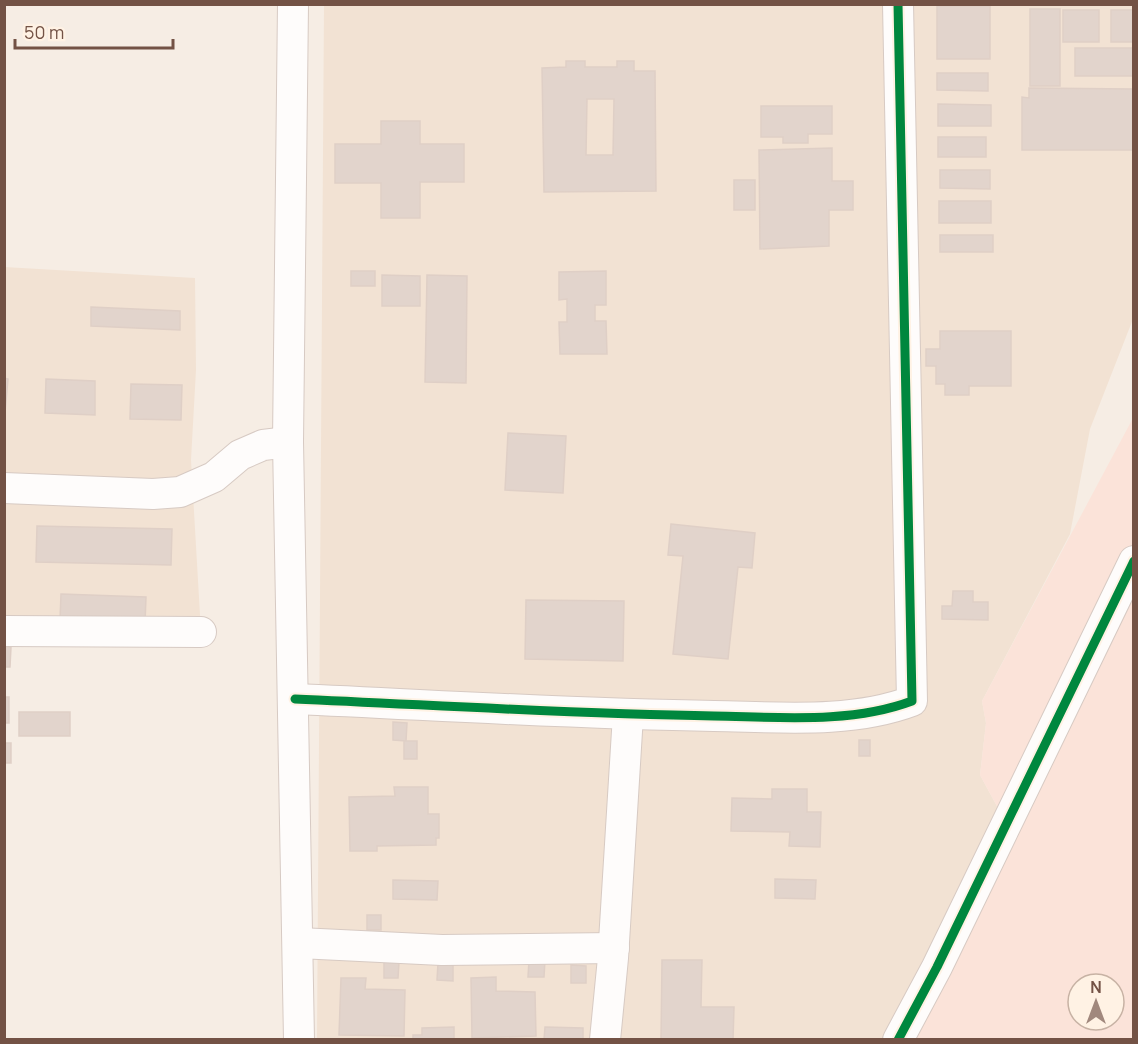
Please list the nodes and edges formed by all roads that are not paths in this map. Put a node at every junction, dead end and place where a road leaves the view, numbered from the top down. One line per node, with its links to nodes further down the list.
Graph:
1 (293, 4): 3 (street)
2 (898, 4): 9 (street)
3 (288, 442): 4 (street); 8 (street)
4 (4, 488)
5 (1134, 561): 14 (street)
6 (4, 631): 7 (street)
7 (201, 632)
8 (295, 699): 9 (street); 10 (street)
9 (628, 715): 11 (street)
10 (299, 943): 11 (street); 12 (street)
11 (614, 948): 13 (street)
12 (300, 1040)
13 (605, 1040)
14 (898, 1040)

